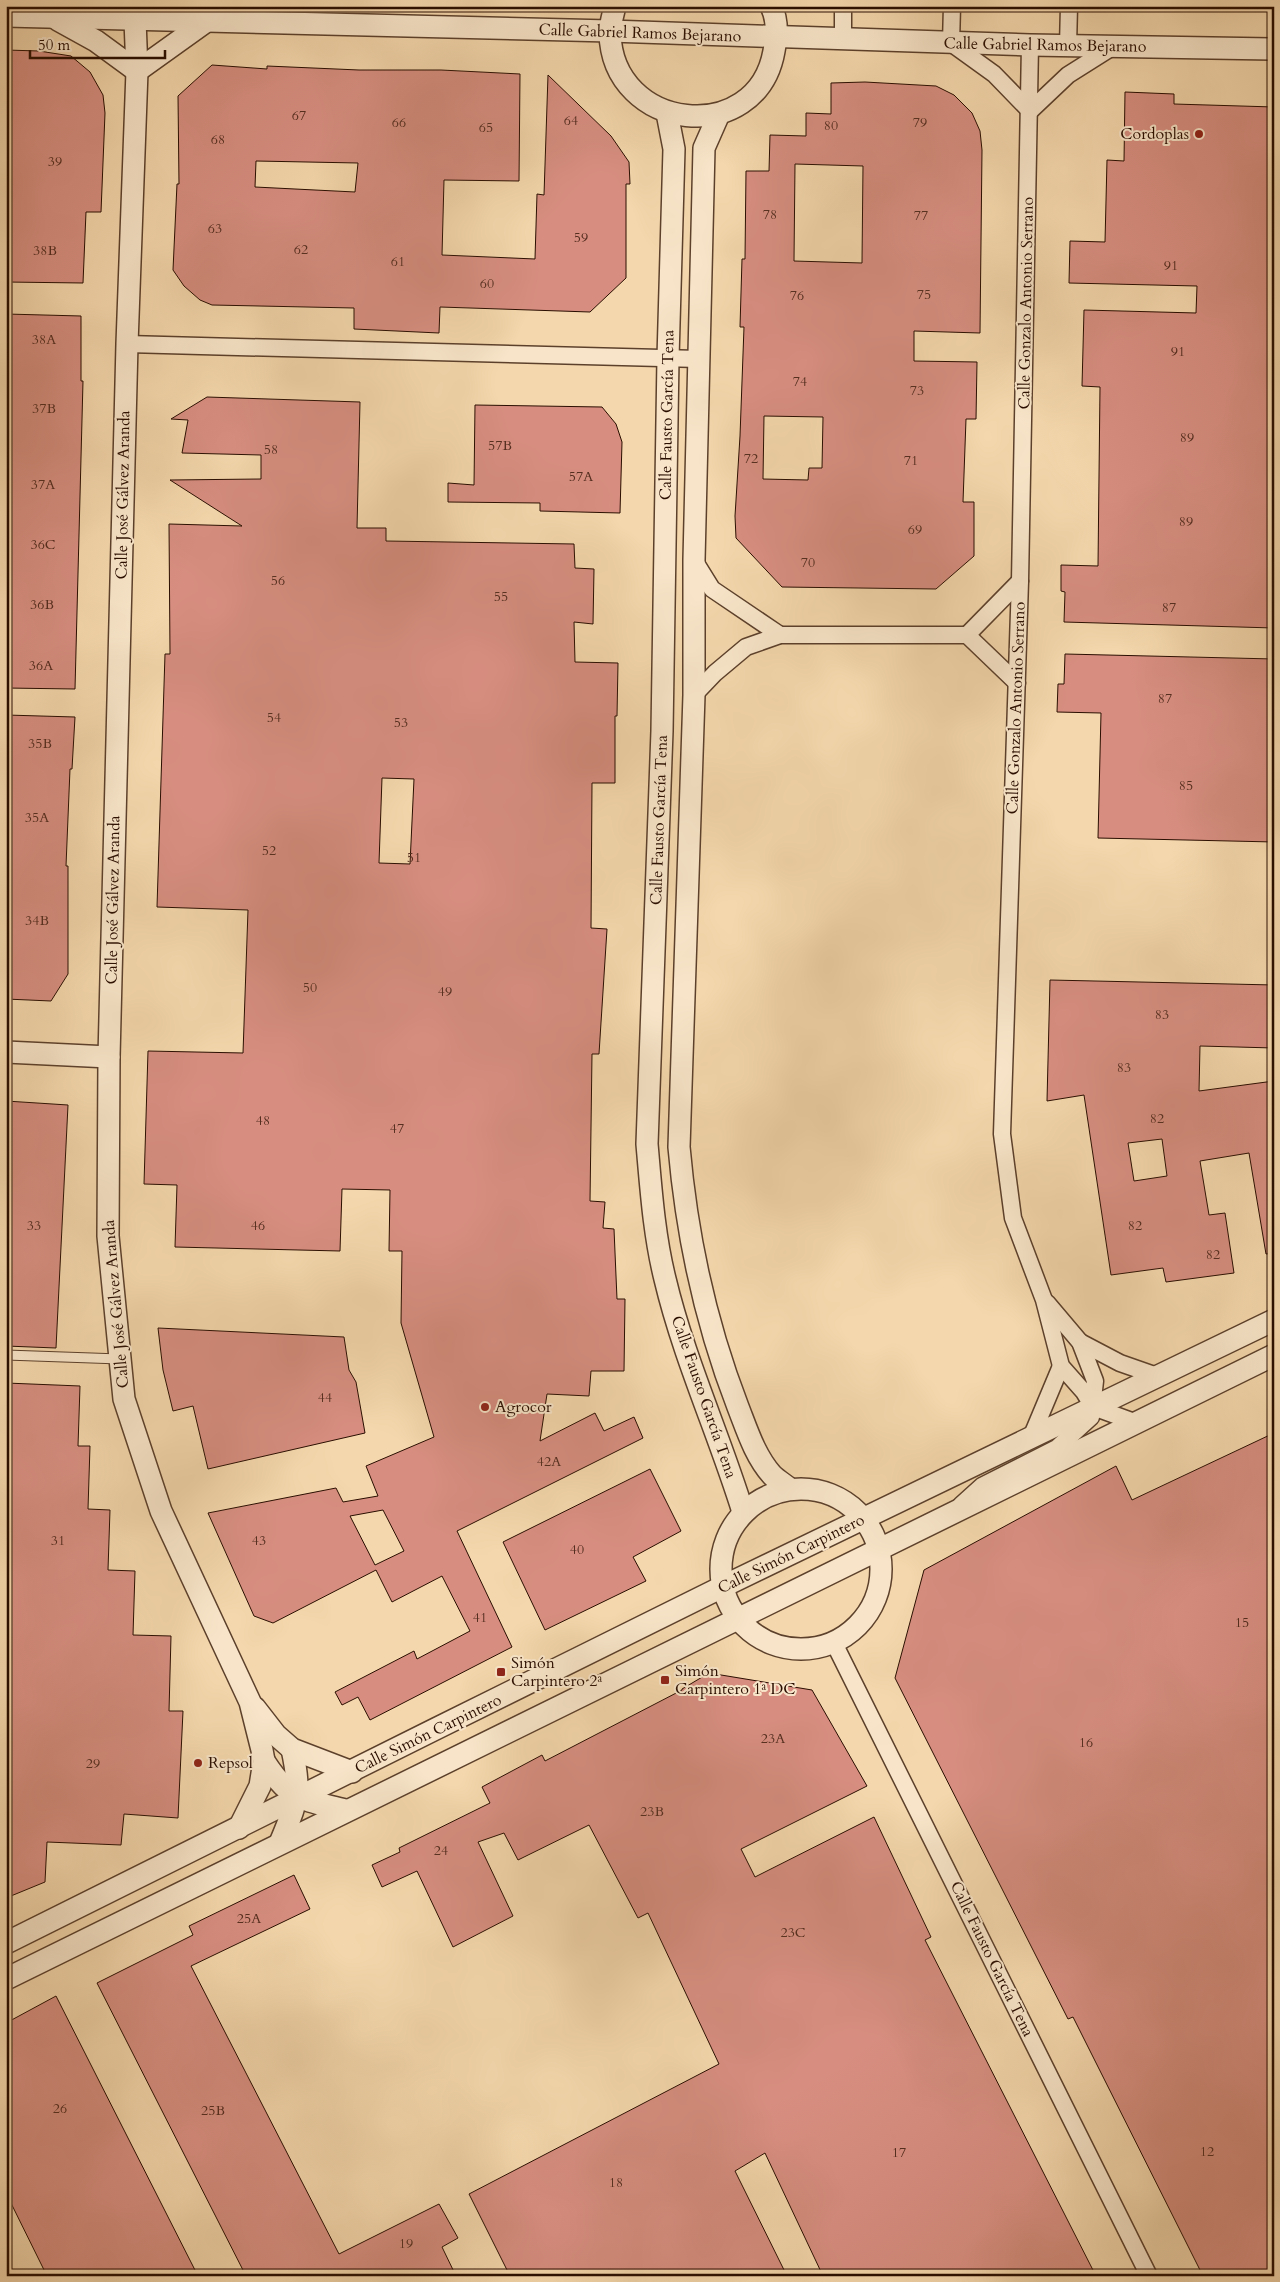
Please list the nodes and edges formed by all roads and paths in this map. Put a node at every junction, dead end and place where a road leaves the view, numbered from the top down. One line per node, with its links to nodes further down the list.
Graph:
1 (615, 6): 11 (street)
2 (771, 6): 12 (street)
3 (843, 6): 13 (street)
4 (952, 6): 14 (street)
5 (1069, 6): 16 (street)
6 (28, 12): 7 (street, Calle Gabriel Ramos Bejarano); 8 (street, Calle Gabriel Ramos Bejarano)
7 (6, 16)
8 (53, 18): 9 (street, Calle Gabriel Ramos Bejarano); 19 (street)
9 (135, 20): 10 (street, Calle Gabriel Ramos Bejarano); 19 (street, Calle José Gálvez Aranda)
10 (204, 23): 11 (street, Calle Gabriel Ramos Bejarano); 19 (street)
11 (610, 32): 12 (street, Calle Gabriel Ramos Bejarano); 21 (street)
12 (777, 36): 13 (street, Calle Gabriel Ramos Bejarano); 22 (street)
13 (842, 39): 14 (street, Calle Gabriel Ramos Bejarano)
14 (951, 43): 15 (street, Calle Gabriel Ramos Bejarano); 20 (street)
15 (1030, 45): 16 (street, Calle Gabriel Ramos Bejarano); 20 (street, Calle Gonzalo Antonio Serrano)
16 (1068, 46): 17 (street, Calle Gabriel Ramos Bejarano)
17 (1114, 46): 18 (street, Calle Gabriel Ramos Bejarano); 20 (street)
18 (1274, 50)
19 (137, 71): 23 (street, Calle José Gálvez Aranda)
20 (1030, 110): 27 (street, Calle Gonzalo Antonio Serrano)
21 (667, 113): 22 (street); 24 (street, Calle Fausto García Tena)
22 (719, 114): 25 (street, Calle Fausto García Tena)
23 (127, 344): 24 (street); 33 (street, Calle José Gálvez Aranda)
24 (668, 358): 25 (street); 46 (street, Calle Fausto García Tena)
25 (699, 359): 26 (street, Calle Fausto García Tena)
26 (694, 560): 28 (street); 31 (street, Calle Fausto García Tena)
27 (1020, 581): 29 (street); 30 (street, Calle Gonzalo Antonio Serrano)
28 (780, 635): 29 (street); 31 (street)
29 (967, 635): 30 (street)
30 (1017, 682): 34 (street, Calle Gonzalo Antonio Serrano)
31 (694, 695): 45 (street, Calle Fausto García Tena)
32 (6, 1052): 33 (street)
33 (109, 1057): 39 (street, Calle José Gálvez Aranda)
34 (1044, 1300): 36 (street, Calle Gonzalo Antonio Serrano); 40 (street, Calle Gonzalo Antonio Serrano)
35 (1274, 1320): 41 (street, Calle Simón Carpintero)
36 (1080, 1342): 41 (street, Calle Gonzalo Antonio Serrano); 42 (street, Calle Gonzalo Antonio Serrano)
37 (6, 1355): 39 (lane)
38 (1274, 1355): 43 (street, Calle Simón Carpintero)
39 (120, 1359): 53 (street, Calle José Gálvez Aranda)
40 (1061, 1366): 42 (street, Calle Gonzalo Antonio Serrano); 44 (street)
41 (1160, 1376): 42 (street, Calle Simón Carpintero)
42 (1093, 1407): 43 (street); 44 (street, Calle Simón Carpintero); 47 (street, Calle Simón Carpintero)
43 (1137, 1423): 47 (street, Calle Simón Carpintero)
44 (1030, 1440): 48 (street, Calle Simón Carpintero)
45 (790, 1489): 46 (street); 48 (street)
46 (743, 1512): 50 (street)
47 (950, 1516): 49 (street, Calle Simón Carpintero)
48 (864, 1519): 49 (street); 50 (street, Calle Simón Carpintero)
49 (880, 1551): 51 (street, Calle Simón Carpintero); 52 (street)
50 (722, 1588): 51 (street); 56 (street, Calle Simón Carpintero)
51 (736, 1618): 52 (street); 58 (street, Calle Simón Carpintero)
52 (834, 1643): 63 (street, Calle Fausto García Tena)
53 (250, 1702): 54 (street, Calle José Gálvez Aranda); 55 (street, Calle José Gálvez Aranda)
54 (292, 1750): 56 (street, Calle José Gálvez Aranda); 57 (street)
55 (264, 1761): 57 (street); 59 (street, Calle José Gálvez Aranda)
56 (352, 1772): 57 (street, Calle Simón Carpintero)
57 (298, 1799): 58 (street); 59 (street, Calle Simón Carpintero); 60 (street)
58 (345, 1810): 60 (street, Calle Simón Carpintero)
59 (239, 1828): 61 (street, Calle Simón Carpintero)
60 (280, 1843): 62 (street, Calle Simón Carpintero)
61 (6, 1943)
62 (6, 1979)
63 (1149, 2276)

